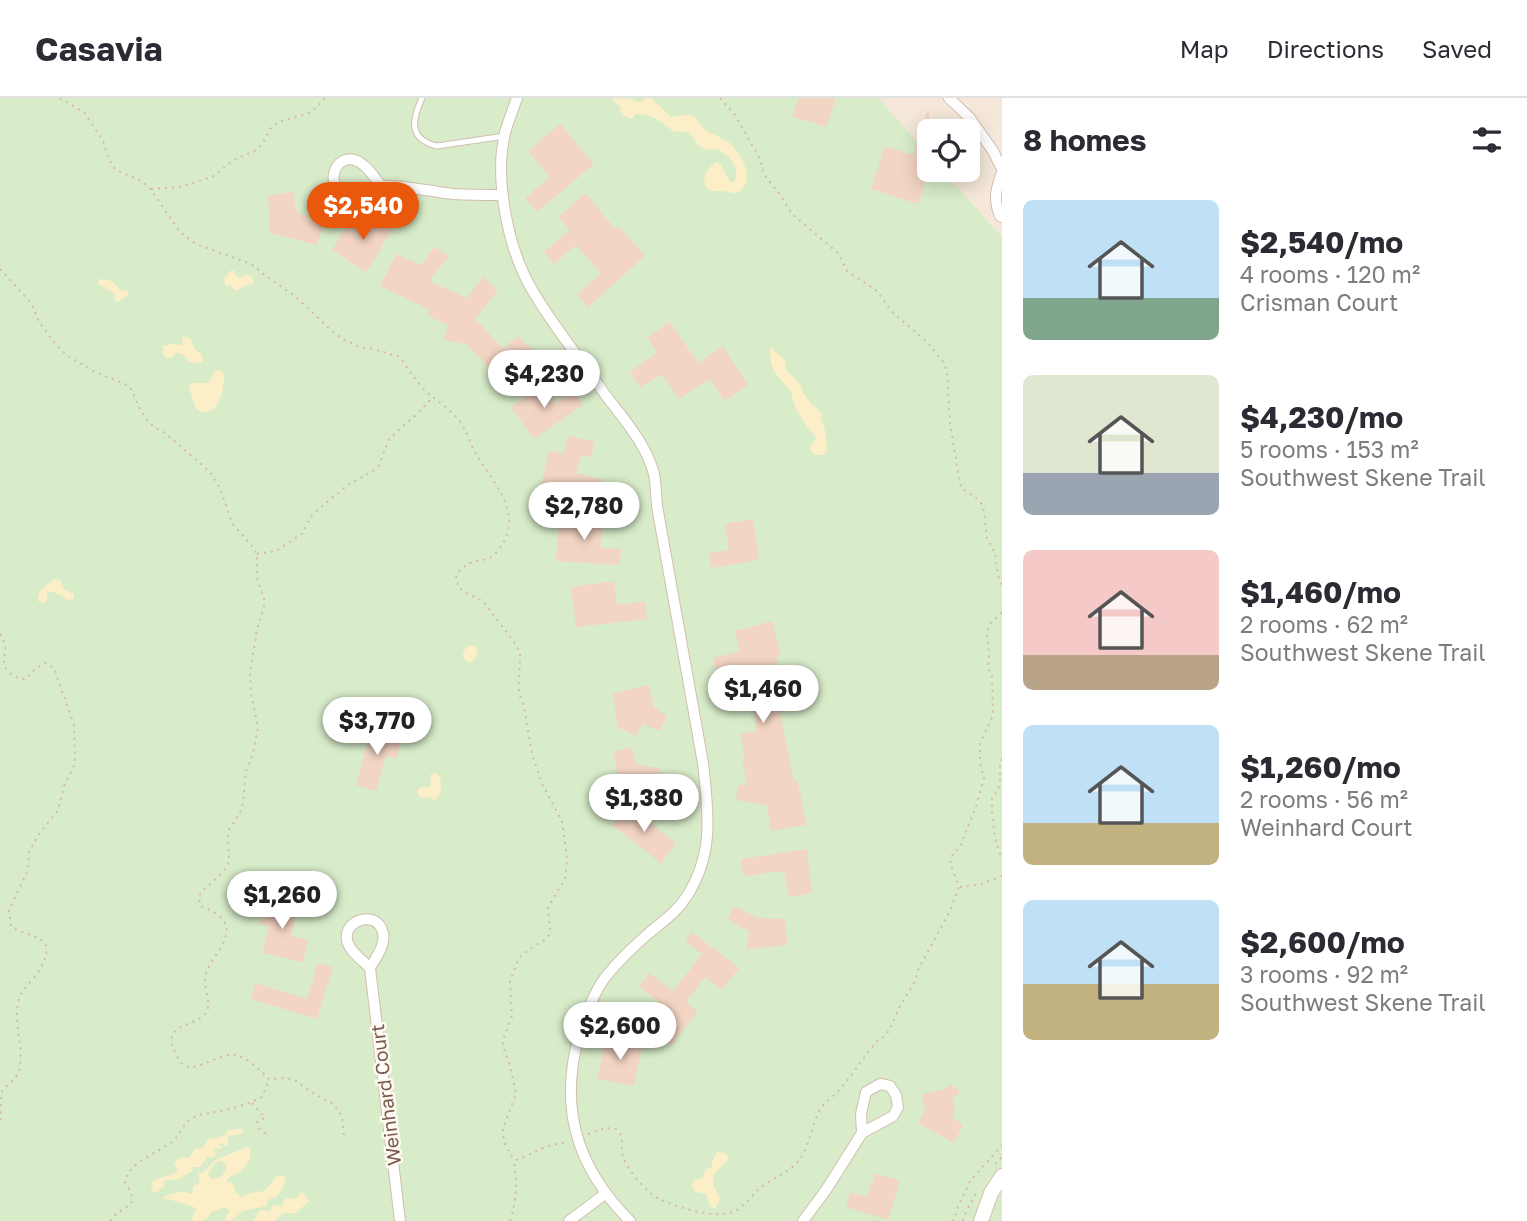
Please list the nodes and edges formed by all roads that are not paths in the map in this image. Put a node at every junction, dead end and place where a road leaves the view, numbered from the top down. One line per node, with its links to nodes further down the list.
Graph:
1 (422, 98): 4 (lane)
2 (517, 98): 4 (street)
3 (948, 98): 5 (street)
4 (505, 135): 7 (street)
5 (1002, 171): 8 (street)
6 (381, 186): 7 (street)
7 (503, 195): 13 (street)
8 (1002, 217)
9 (370, 968): 9 (street, Weinhard Court); 15 (street, Weinhard Court)
10 (862, 1133): 10 (street); 18 (street)
11 (1002, 1176): 14 (street)
12 (1002, 1192): 14 (street)
13 (605, 1194): 16 (street); 17 (street)
14 (984, 1215)
15 (400, 1221)
16 (569, 1221)
17 (630, 1221)
18 (803, 1221)

